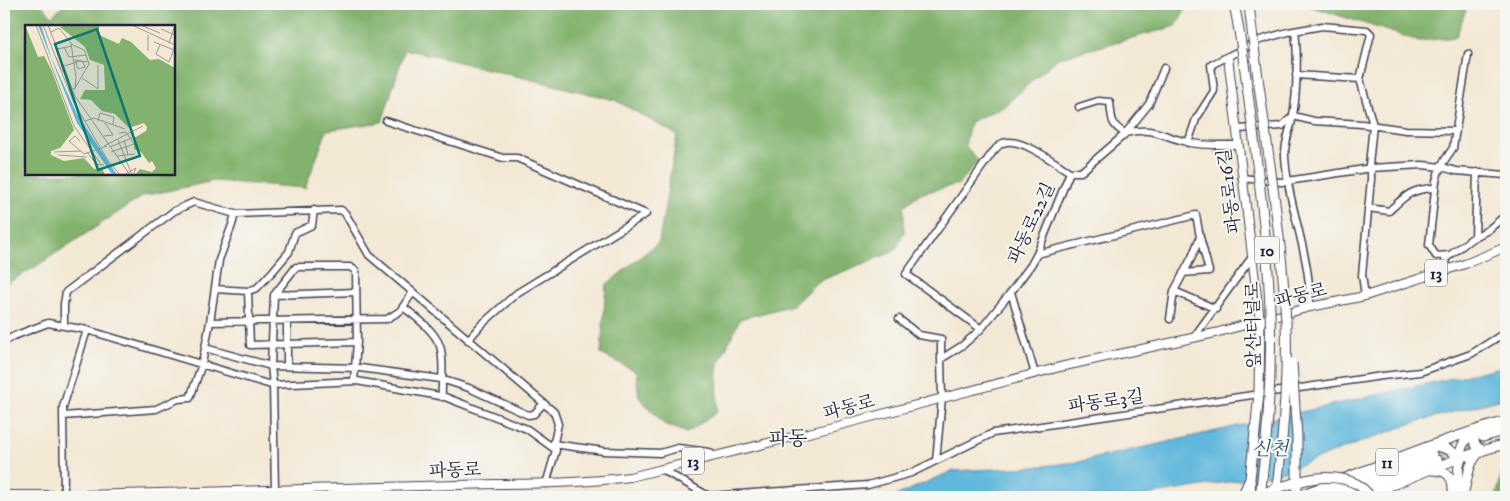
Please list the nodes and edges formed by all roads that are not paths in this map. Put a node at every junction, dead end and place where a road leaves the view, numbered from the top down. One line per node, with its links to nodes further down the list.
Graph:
1 (1234, 4): 103 (highway, 앞산터널로 / 10, bridge)
2 (1249, 4): 56 (highway, 앞산터널로 / 10, bridge)
3 (1295, 31): 5 (street); 7 (street); 8 (street)
4 (1468, 54): 13 (street)
5 (1228, 58): 15 (street); 16 (main road, 파동로16길)
6 (1164, 68): 14 (street, 파동로22길)
7 (1296, 74): 8 (street); 10 (street)
8 (1360, 79): 12 (street)
9 (1079, 107): 14 (street)
10 (1293, 116): 12 (street); 16 (street); 23 (street)
11 (386, 121): 62 (street)
12 (1373, 125): 13 (street); 18 (street)
13 (1455, 131): 17 (street)
14 (1125, 133): 15 (street); 19 (street, 파동로22길)
15 (1188, 143): 16 (street)
16 (1239, 145): 22 (street)
17 (1440, 167): 18 (street); 20 (street); 24 (street)
18 (1371, 168): 23 (street); 25 (street)
19 (1070, 172): 32 (street, 파동로22길); 58 (street)
20 (1477, 172): 21 (street); 30 (street)
21 (1506, 175)
22 (1242, 178): 23 (street); 34 (main road, 파동로16길)
23 (1288, 182): 46 (street)
24 (1435, 188): 25 (street); 33 (street)
25 (1368, 208): 44 (street)
26 (314, 210): 27 (street); 38 (street); 41 (street)
27 (234, 214): 37 (street); 57 (street)
28 (1506, 215): 30 (street)
29 (1200, 237): 32 (street); 36 (street); 36 (street)
30 (1475, 237): 33 (street)
31 (1506, 247): 35 (main road, 파동로 / 13)
32 (1037, 254): 42 (street, 파동로22길)
33 (1450, 255): 35 (street)
34 (1253, 256): 47 (street); 53 (main road, 파동로16길)
35 (1448, 268): 44 (main road, 파동로 / 13)
36 (1183, 273): 39 (street)
37 (215, 289): 38 (street); 54 (street)
38 (248, 291): 55 (street)
39 (1174, 291): 47 (street); 50 (street)
40 (356, 292): 43 (street); 43 (street); 48 (street)
41 (414, 292): 45 (street); 62 (street)
42 (1011, 292): 58 (street, 파동로22길); 73 (street)
43 (274, 295): 51 (street)
44 (1365, 296): 46 (main road, 파동로 / 13)
45 (402, 307): 48 (street); 74 (street)
46 (1310, 307): 53 (main road, 파동로 / 13)
47 (1216, 308): 61 (street)
48 (357, 319): 52 (street); 64 (street)
49 (899, 319): 68 (street)
50 (1170, 319)
51 (273, 321): 52 (street); 55 (street); 65 (street)
52 (287, 321): 66 (street)
53 (1260, 321): 61 (main road, 파동로 / 13); 96 (highway)
54 (210, 322): 55 (street); 67 (street)
55 (248, 322): 65 (street)
56 (1286, 322): 104 (highway, 앞산터널로 / 10, bridge); 105 (highway, bridge)
57 (64, 326): 59 (street); 63 (street)
58 (981, 329): 68 (street, 파동로22길)
59 (87, 330): 69 (street); 80 (street)
60 (1506, 332): 90 (street, 파동로3길)
61 (1194, 337): 73 (main road, 파동로 / 13)
62 (468, 340): 79 (street)
63 (4, 342)
64 (357, 342): 66 (street); 72 (street)
65 (273, 344): 66 (street); 70 (street)
66 (287, 344): 71 (street)
67 (205, 348): 69 (street); 70 (street)
68 (941, 359): 78 (street)
69 (202, 364): 76 (street); 80 (street)
70 (271, 366): 71 (street); 76 (street)
71 (287, 366): 72 (street)
72 (356, 368): 74 (street); 75 (street)
73 (1035, 374): 78 (main road, 파동로 / 13)
74 (441, 379): 77 (street); 79 (street)
75 (354, 381): 76 (street); 77 (street)
76 (273, 384): 97 (street)
77 (442, 397): 86 (street)
78 (942, 398): 88 (main road, 파동로 / 13); 90 (street)
79 (544, 403): 86 (street)
80 (64, 416): 99 (street)
81 (1506, 421): 84 (highway, 11)
82 (1506, 430): 84 (highway, 11)
83 (1506, 438): 84 (highway, 11)
84 (1483, 440): 85 (highway, 11); 87 (highway, 11); 89 (highway, 11); 89 (highway); 94 (highway)
85 (1506, 444)
86 (553, 446): 88 (street); 93 (street)
87 (1432, 453): 89 (highway); 92 (highway); 105 (highway, 11); 106 (highway, 11); 107 (highway, 11)
88 (714, 456): 91 (main road, 파동로 / 13)
89 (1459, 458): 92 (highway, 11); 94 (highway); 110 (highway)
90 (936, 461): 101 (street, 파동로3길)
91 (661, 469): 93 (main road, 파동로 / 13); 101 (street)
92 (1431, 470): 108 (highway, 11); 110 (highway)
93 (546, 484): 95 (main road, 파동로 / 13)
94 (1466, 484): 111 (highway)
95 (362, 487): 97 (main road, 파동로 / 13); 100 (street)
96 (1250, 489): 102 (highway); 109 (highway, bridge)
97 (276, 490): 99 (main road, 파동로 / 13)
98 (4, 495): 99 (main road, 파동로 / 13)
99 (64, 495)
100 (362, 497)
101 (709, 497)
102 (1242, 497)
103 (1260, 497)
104 (1276, 497)
105 (1296, 497)
106 (1314, 497)
107 (1335, 497)
108 (1363, 497)
109 (1371, 497)
110 (1452, 497)
111 (1462, 497)

